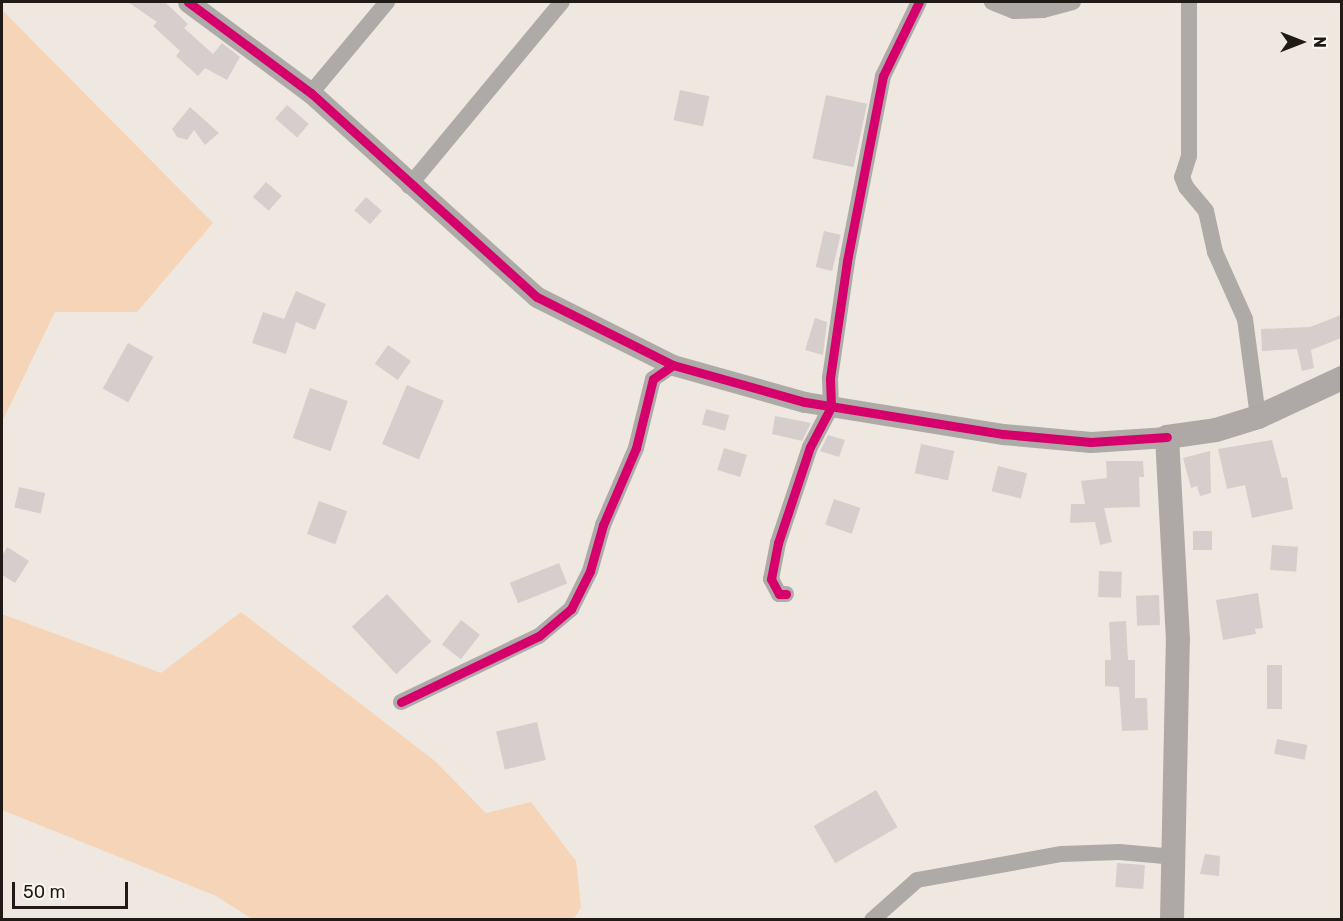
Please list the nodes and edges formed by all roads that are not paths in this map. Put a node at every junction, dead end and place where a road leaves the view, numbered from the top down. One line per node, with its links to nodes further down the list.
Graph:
1 (188, 2): 8 (street)
2 (387, 2): 8 (street)
3 (562, 2): 9 (street)
4 (919, 2): 12 (street)
5 (992, 2): 6 (street)
6 (1073, 2)
7 (1189, 2): 13 (street)
8 (311, 93): 9 (street)
9 (409, 186): 10 (street)
10 (673, 365): 12 (street); 16 (street)
11 (1341, 378): 13 (main road)
12 (831, 407): 14 (street); 15 (street)
13 (1258, 417): 14 (main road)
14 (1167, 437): 17 (main road)
15 (786, 594)
16 (401, 702)
17 (1176, 857): 18 (street); 19 (main road)
18 (872, 920)
19 (1172, 920)

